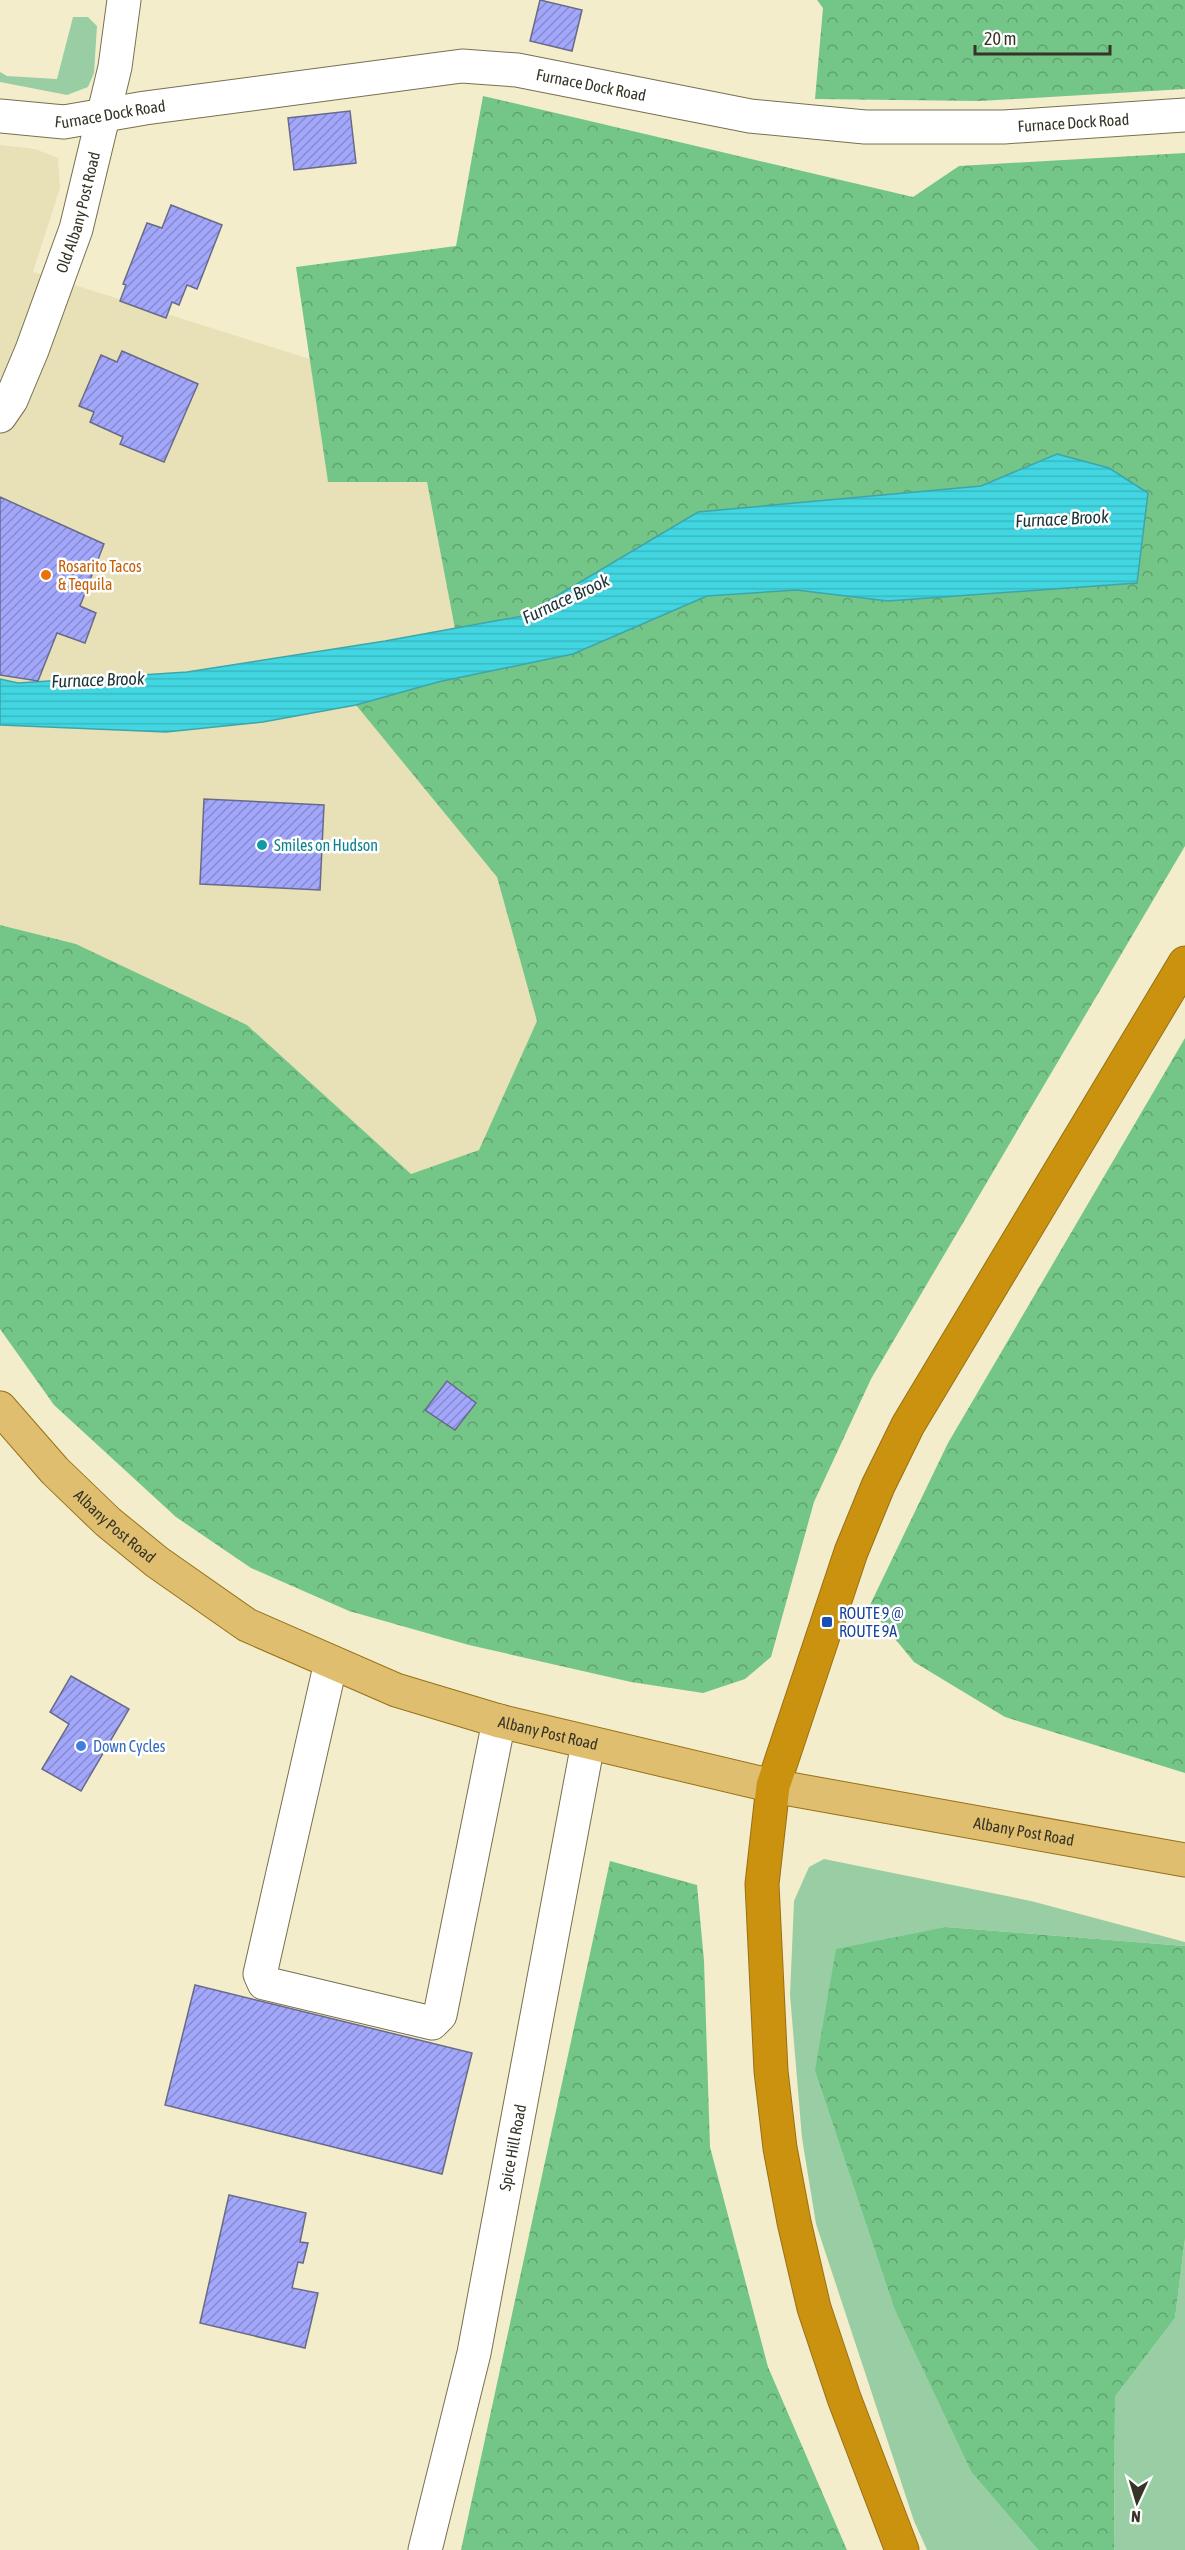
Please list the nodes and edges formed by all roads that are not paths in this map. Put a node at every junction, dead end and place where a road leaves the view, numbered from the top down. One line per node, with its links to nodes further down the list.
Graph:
1 (124, 0): 2 (street, Old Albany Post Road)
2 (104, 115): 3 (street, Furnace Dock Road); 4 (street, Furnace Dock Road); 5 (street, Old Albany Post Road)
3 (1185, 115)
4 (0, 116)
5 (0, 416)
6 (1185, 963): 11 (highway)
7 (0, 1408): 8 (main road, Albany Post Road)
8 (331, 1662): 9 (main road, Albany Post Road); 9 (street)
9 (499, 1721): 10 (main road, Albany Post Road)
10 (588, 1743): 11 (main road, Albany Post Road); 13 (street, Spice Hill Road)
11 (773, 1786): 12 (main road, Albany Post Road); 14 (highway)
12 (1185, 1860)
13 (425, 2550)
14 (902, 2550)

